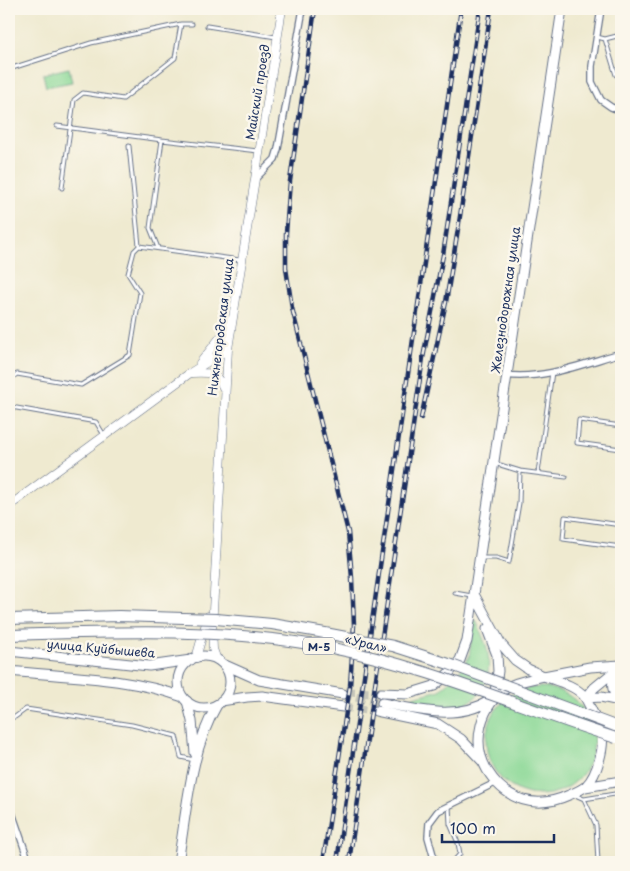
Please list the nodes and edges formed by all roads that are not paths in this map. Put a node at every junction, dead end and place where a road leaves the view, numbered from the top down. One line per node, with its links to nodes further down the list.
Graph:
1 (282, 9): 9 (street, Майский проезд)
2 (303, 9): 20 (street)
3 (562, 9): 30 (main road, Железнодорожная улица)
4 (601, 9): 10 (street)
5 (181, 24): 6 (lane); 12 (lane); 16 (lane)
6 (192, 24)
7 (207, 26): 9 (lane)
8 (621, 34): 11 (lane)
9 (277, 37): 19 (street, Майский проезд)
10 (597, 37): 11 (lane); 14 (street)
11 (605, 39): 13 (lane)
12 (9, 69)
13 (621, 73)
14 (621, 110)
15 (57, 126): 16 (lane)
16 (70, 128): 17 (lane); 21 (lane)
17 (162, 140): 19 (lane); 23 (lane)
18 (129, 146): 22 (lane)
19 (258, 151): 20 (street, Майский проезд)
20 (254, 179): 24 (street, Нижнегородская улица)
21 (62, 188)
22 (139, 246): 23 (lane); 31 (lane)
23 (158, 248): 24 (lane)
24 (241, 260): 25 (street, Нижнегородская улица)
25 (232, 315): 26 (street, Нижнегородская улица); 29 (street)
26 (228, 348): 29 (street); 32 (street, Нижнегородская улица)
27 (621, 353): 28 (street)
28 (552, 372): 30 (street); 39 (lane)
29 (190, 373): 32 (street); 35 (street, Нижнегородская улица)
30 (506, 376): 37 (main road, Железнодорожная улица)
31 (9, 380)
32 (224, 389): 45 (street, Нижнегородская улица)
33 (11, 407): 35 (lane)
34 (621, 426): 36 (lane)
35 (105, 436): 41 (street, Нижнегородская улица)
36 (621, 449)
37 (493, 463): 38 (lane); 44 (main road, Железнодорожная улица)
38 (520, 471): 39 (lane); 44 (lane)
39 (538, 473): 40 (lane)
40 (566, 477)
41 (9, 506)
42 (621, 525): 43 (lane)
43 (621, 547)
44 (479, 558): 47 (main road, Железнодорожная улица)
45 (214, 589): 51 (street); 52 (street, Нижнегородская улица)
46 (455, 593): 47 (lane)
47 (474, 596): 55 (main road); 57 (main road, Железнодорожная улица); 59 (main road)
48 (9, 619): 67 (highway, «Урал» / М-5, bridge)
49 (9, 635): 68 (highway, «Урал» / М-5, bridge)
50 (9, 651): 51 (main road, улица Куйбышева)
51 (193, 659): 52 (main road); 60 (main road)
52 (219, 661): 56 (main road); 62 (main road)
53 (621, 666): 55 (main road); 58 (main road); 61 (main road)
54 (9, 671): 60 (main road)
55 (544, 676): 58 (main road); 59 (main road)
56 (345, 693)
57 (381, 693)
58 (586, 698): 61 (main road); 73 (main road)
59 (494, 699): 63 (main road); 70 (main road)
60 (185, 700): 62 (main road); 69 (main road)
61 (620, 701)
62 (219, 703): 64 (main road); 69 (main road)
63 (382, 703)
64 (343, 707)
65 (376, 711): 70 (main road)
66 (9, 717): 69 (lane)
67 (615, 726)
68 (616, 738)
69 (195, 761): 80 (main road)
70 (482, 762): 72 (main road)
71 (621, 782): 73 (main road)
72 (495, 783): 75 (main road); 78 (street)
73 (585, 788): 75 (main road)
74 (621, 793): 76 (lane)
75 (572, 794): 76 (lane)
76 (584, 799): 83 (lane)
77 (9, 804): 79 (street)
78 (449, 806): 81 (street); 82 (lane)
79 (30, 862)
80 (178, 862)
81 (435, 862)
82 (453, 862)
83 (598, 862)

